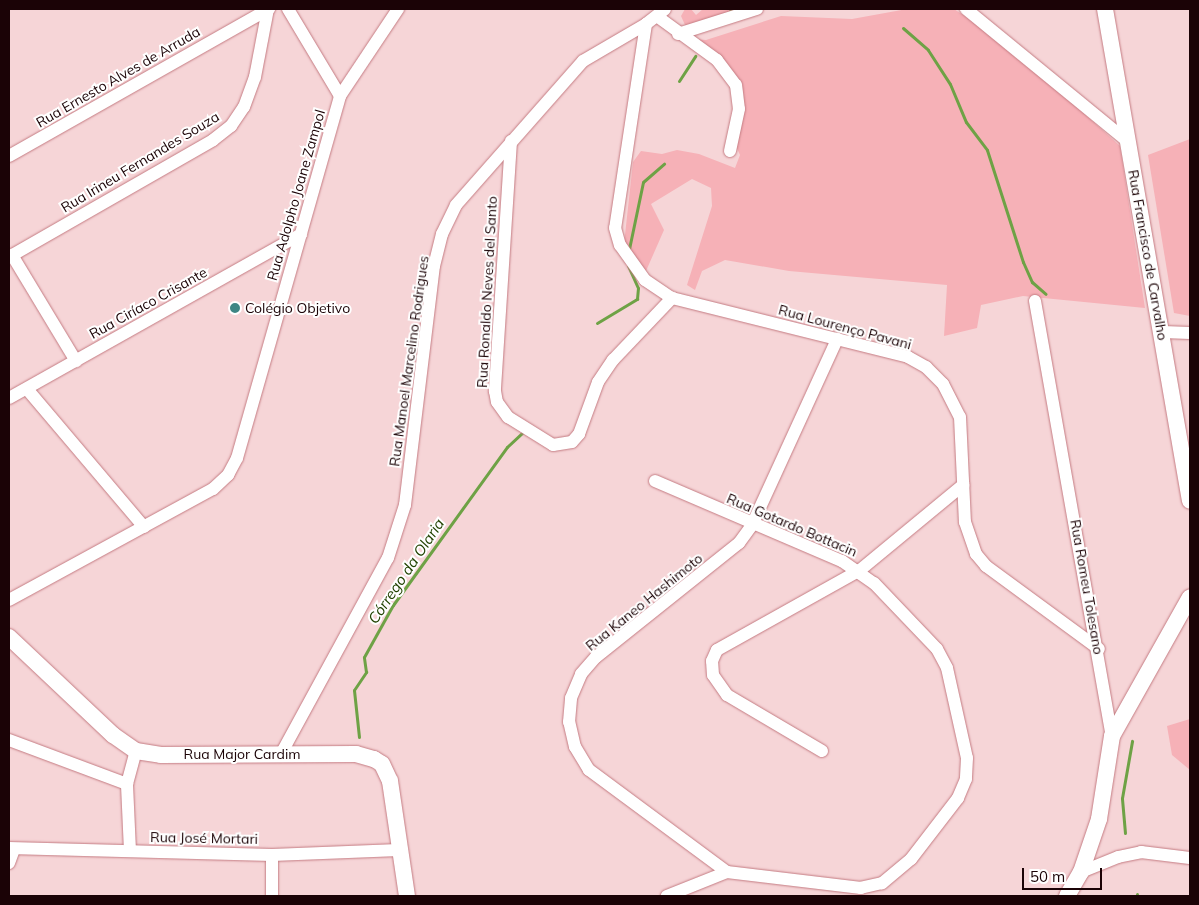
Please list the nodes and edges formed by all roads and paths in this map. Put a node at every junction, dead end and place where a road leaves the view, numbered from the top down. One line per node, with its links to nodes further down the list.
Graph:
1 (268, 9): 14 (street, Rua Ernesto Alves de Arruda); 16 (street, Rua Irineu Fernandes Souza)
2 (288, 9): 10 (street)
3 (398, 9): 10 (street, Rua Adolpho Joane Zampol)
4 (757, 9): 9 (street)
5 (966, 9): 12 (street)
6 (1105, 9): 12 (street, Rua Francisco de Carvalho)
7 (662, 13): 8 (street, Rua Manoel Marcelino Rodrigues); 9 (street)
8 (646, 24): 11 (street, Rua Manoel Marcelino Rodrigues); 17 (street, Rua Lourenço Pavani)
9 (678, 34): 13 (street)
10 (340, 96): 15 (street, Rua Adolpho Joane Zampol)
11 (511, 141): 17 (street, Rua Ronaldo Neves del Santo); 39 (street, Rua Manoel Marcelino Rodrigues)
12 (1127, 141): 19 (street, Rua Francisco de Carvalho)
13 (730, 151)
14 (9, 156)
15 (301, 234): 22 (street, Rua Ciríaco Crisante); 29 (street, Rua Adolpho Joane Zampol)
16 (10, 256): 22 (street)
17 (672, 298): 21 (street, Rua Lourenço Pavani)
18 (1035, 301): 34 (street, Rua Romeu Tolesano)
19 (1163, 332): 20 (street); 27 (street, Rua Francisco de Carvalho)
20 (1190, 333)
21 (836, 339): 26 (street, Rua Lourenço Pavani); 28 (street, Rua Kaneo Hashimoto)
22 (76, 361): 23 (street, Rua Ciríaco Crisante)
23 (27, 388): 24 (street, Rua Ciríaco Crisante); 29 (street)
24 (9, 398)
25 (656, 481): 28 (street, Rua Gotardo Bottacin)
26 (963, 485): 30 (street); 34 (street, Rua Lourenço Pavani)
27 (1190, 501)
28 (752, 525): 30 (street, Rua Gotardo Bottacin); 47 (street, Rua Kaneo Hashimoto)
29 (144, 527): 32 (street, Rua Adolpho Joane Zampol)
30 (860, 570): 38 (street); 47 (street, Rua Gotardo Bottacin)
31 (1190, 597): 35 (street)
32 (9, 600)
33 (9, 637): 37 (street, Rua Major Cardim)
34 (1099, 649): 35 (street, Rua Romeu Tolesano)
35 (1112, 736): 48 (street, Rua Romeu Tolesano)
36 (9, 740): 40 (street)
37 (136, 750): 39 (street, Rua Major Cardim); 40 (street)
38 (822, 752)
39 (281, 754): 42 (street, Rua Major Cardim)
40 (127, 784): 43 (street)
41 (11, 848): 43 (street, Rua José Mortari); 46 (street)
42 (399, 850): 44 (street, Rua José Mortari); 50 (street, Rua Major Cardim)
43 (130, 852): 44 (street, Rua José Mortari)
44 (272, 855): 49 (street)
45 (1190, 858): 48 (street)
46 (9, 863)
47 (727, 872): 51 (street, Rua Gotardo Bottacin)
48 (1081, 872): 52 (street)
49 (272, 896)
50 (407, 896)
51 (667, 896)
52 (1067, 896)

